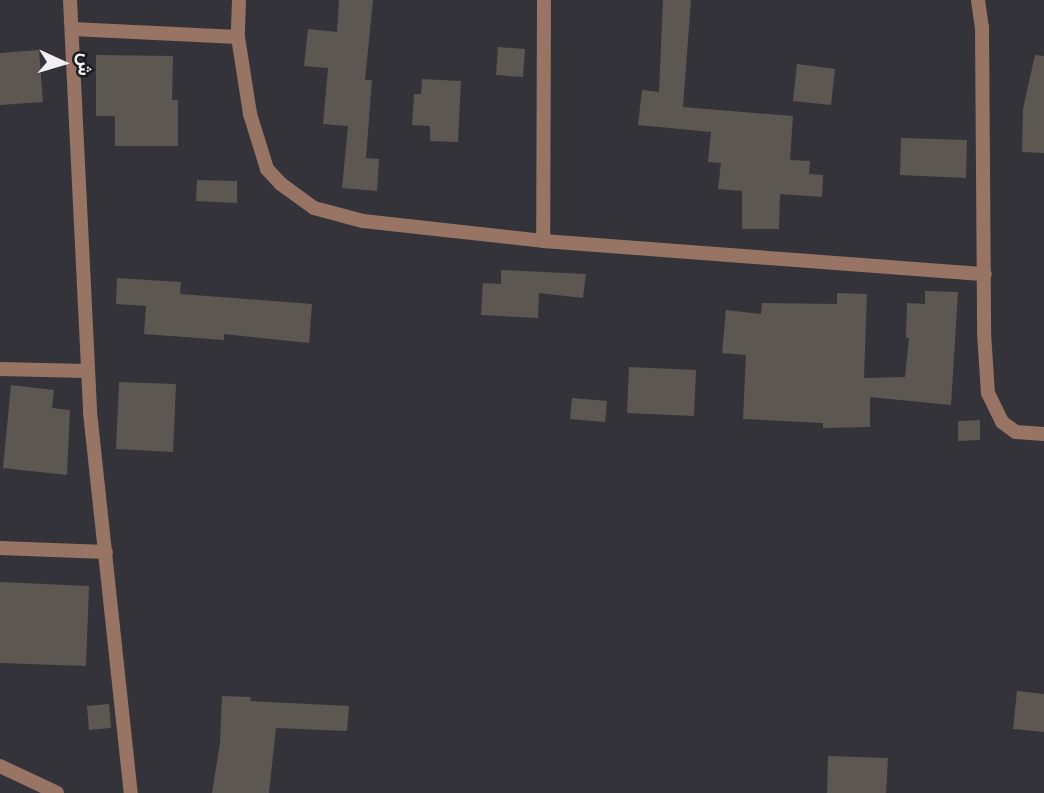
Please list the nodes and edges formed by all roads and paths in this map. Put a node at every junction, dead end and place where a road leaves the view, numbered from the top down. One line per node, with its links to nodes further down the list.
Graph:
1 (70, 0): 5 (street)
2 (239, 0): 6 (street)
3 (544, 0): 7 (street)
4 (978, 0): 8 (street)
5 (72, 29): 6 (street); 10 (street)
6 (238, 37): 7 (street)
7 (543, 241): 8 (street)
8 (985, 274): 11 (street)
9 (0, 369): 10 (street)
10 (87, 371): 13 (street)
11 (1044, 434)
12 (0, 548): 13 (street)
13 (106, 552): 16 (street)
14 (0, 766): 15 (street)
15 (57, 793)
16 (131, 793)

